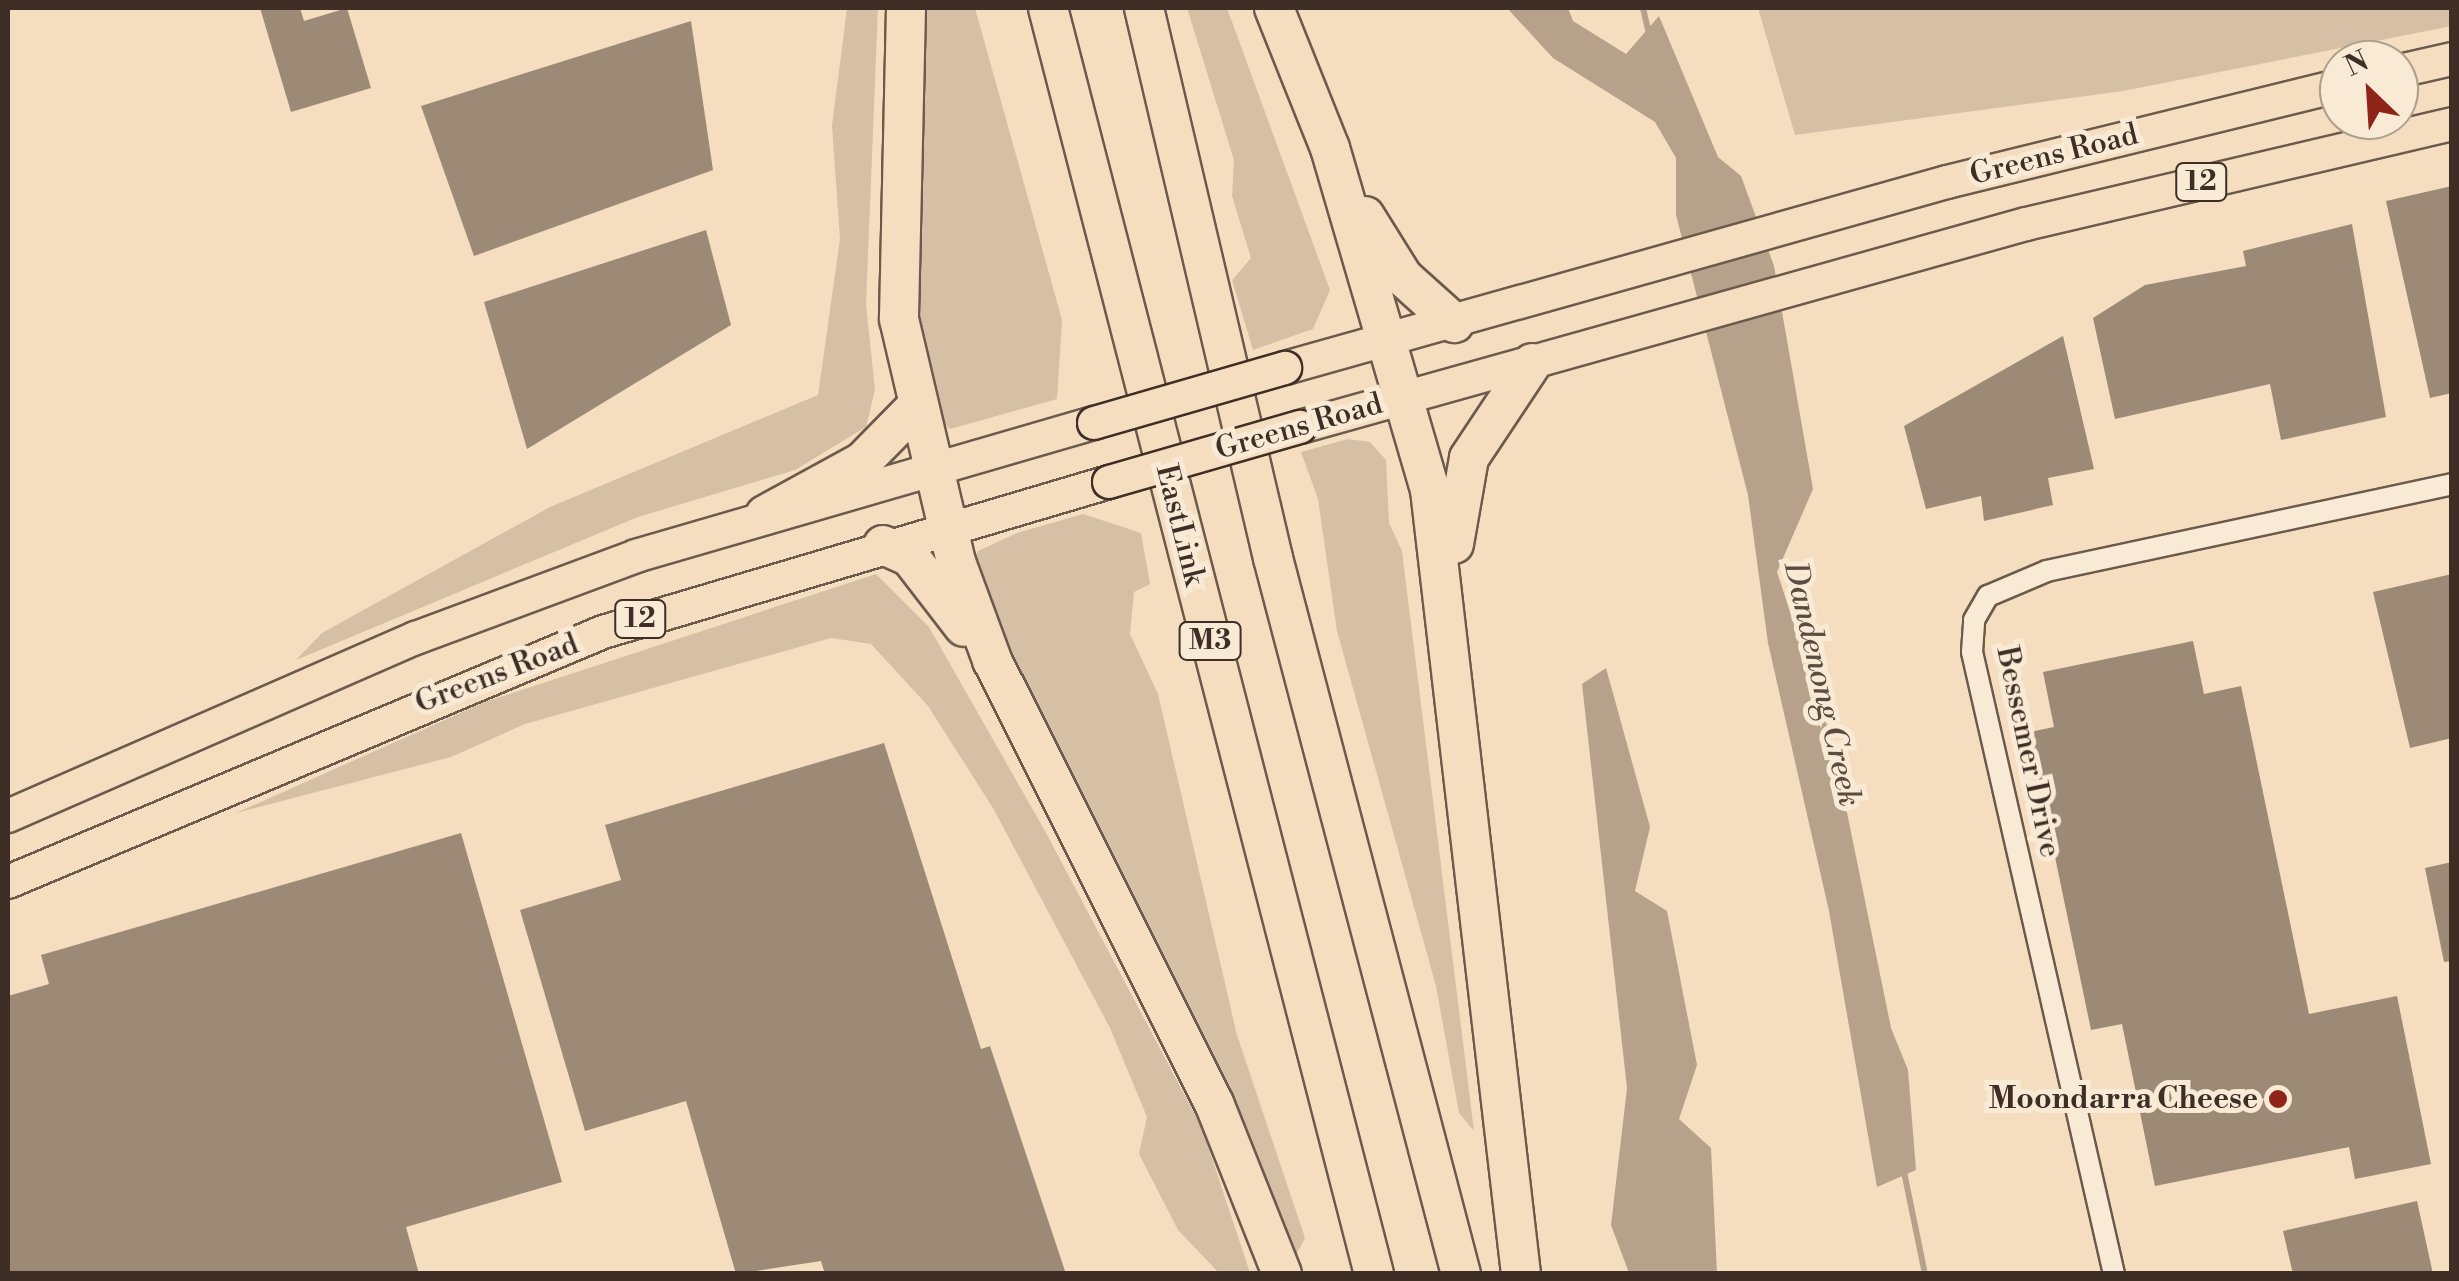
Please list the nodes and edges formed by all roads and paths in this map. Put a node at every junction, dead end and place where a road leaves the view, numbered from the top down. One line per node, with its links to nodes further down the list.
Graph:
1 (906, 8): 14 (highway)
2 (1048, 8): 25 (highway, EastLink / M3)
3 (1144, 8): 26 (highway, M3)
4 (1274, 8): 9 (highway)
5 (2452, 59): 6 (main road)
6 (2419, 66)
7 (2319, 91): 10 (main road, Greens Road / 12)
8 (2452, 124): 12 (main road, Greens Road / 12)
9 (1330, 148): 10 (highway); 11 (highway)
10 (1454, 323): 11 (main road, Greens Road / 12)
11 (1388, 340): 13 (highway); 15 (main road, Greens Road / 12, bridge)
12 (1532, 363): 13 (main road, Greens Road / 12); 20 (highway)
13 (1406, 397): 18 (main road, Greens Road / 12, bridge); 20 (highway)
14 (915, 408): 15 (highway); 17 (highway)
15 (931, 468): 17 (main road, Greens Road / 12); 18 (highway)
16 (2452, 484): 28 (street, Bessemer Drive)
17 (764, 515): 22 (main road, Greens Road / 12)
18 (947, 527): 19 (main road, Greens Road / 12); 21 (highway)
19 (883, 545): 21 (highway); 23 (main road, Greens Road / 12)
20 (1449, 596): 27 (highway)
21 (1014, 705): 24 (highway)
22 (8, 816)
23 (8, 882)
24 (1282, 1274)
25 (1374, 1274)
26 (1460, 1274)
27 (1521, 1274)
28 (2114, 1274)

